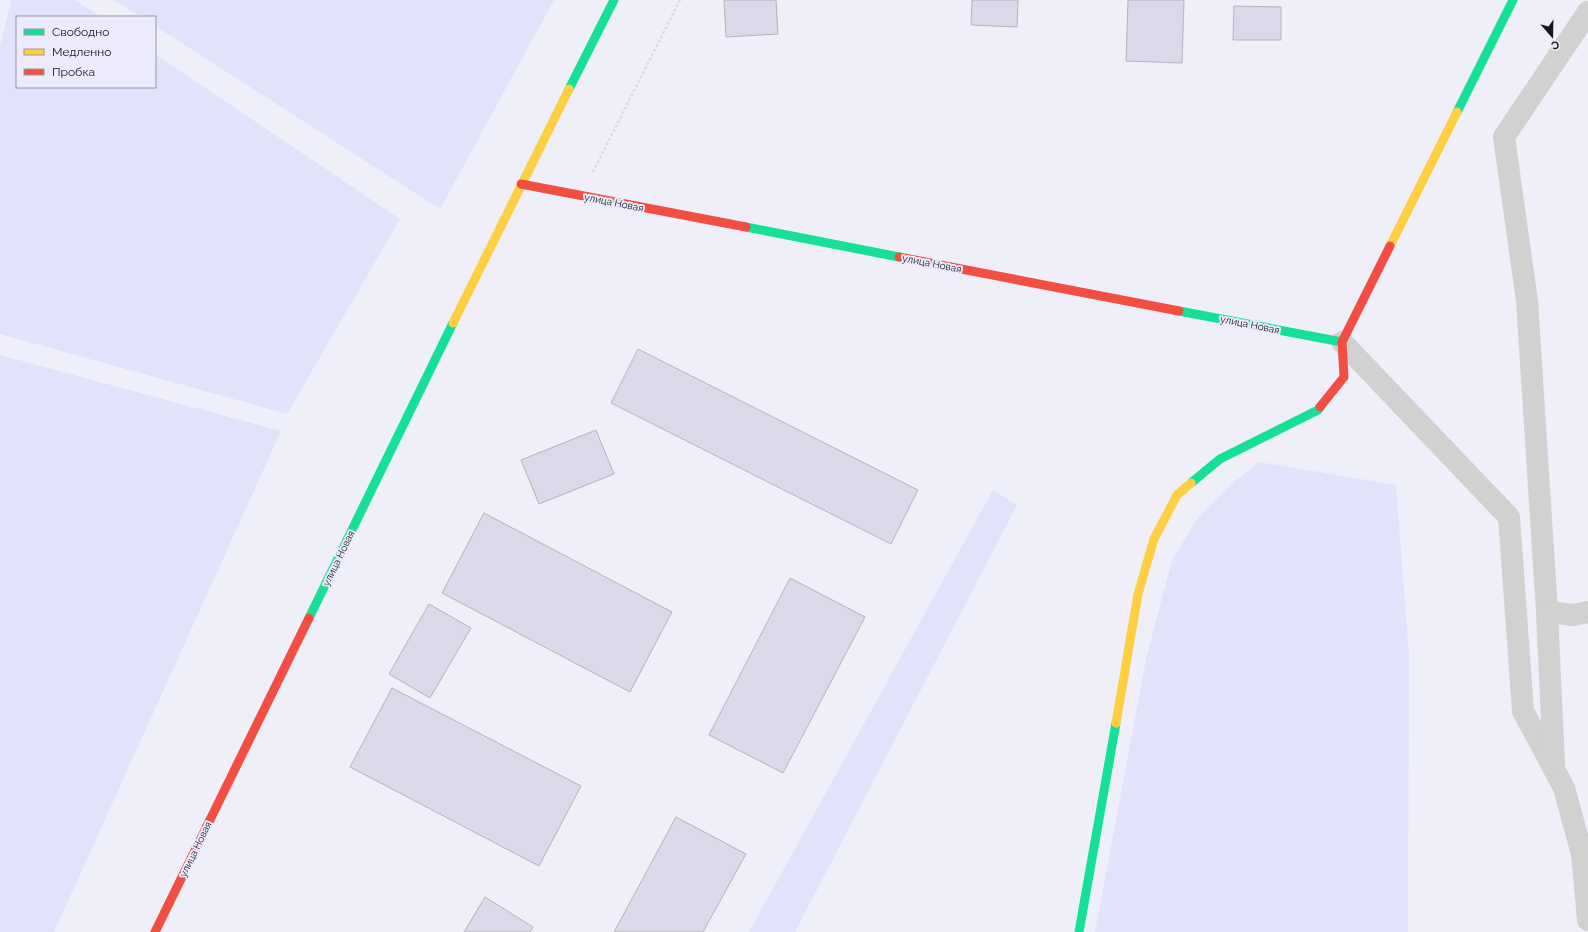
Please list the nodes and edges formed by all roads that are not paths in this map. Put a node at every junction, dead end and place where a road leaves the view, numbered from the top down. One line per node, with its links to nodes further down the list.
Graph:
1 (614, 0): 4 (street, улица Новая)
2 (1513, 0): 5 (street)
3 (1588, 12): 6 (street)
4 (521, 184): 5 (street, улица Новая); 10 (street, улица Новая)
5 (1342, 342): 8 (street); 11 (street)
6 (1547, 612): 7 (street); 8 (street)
7 (1588, 612)
8 (1554, 771): 9 (street)
9 (1588, 920)
10 (155, 932)
11 (1078, 932)

